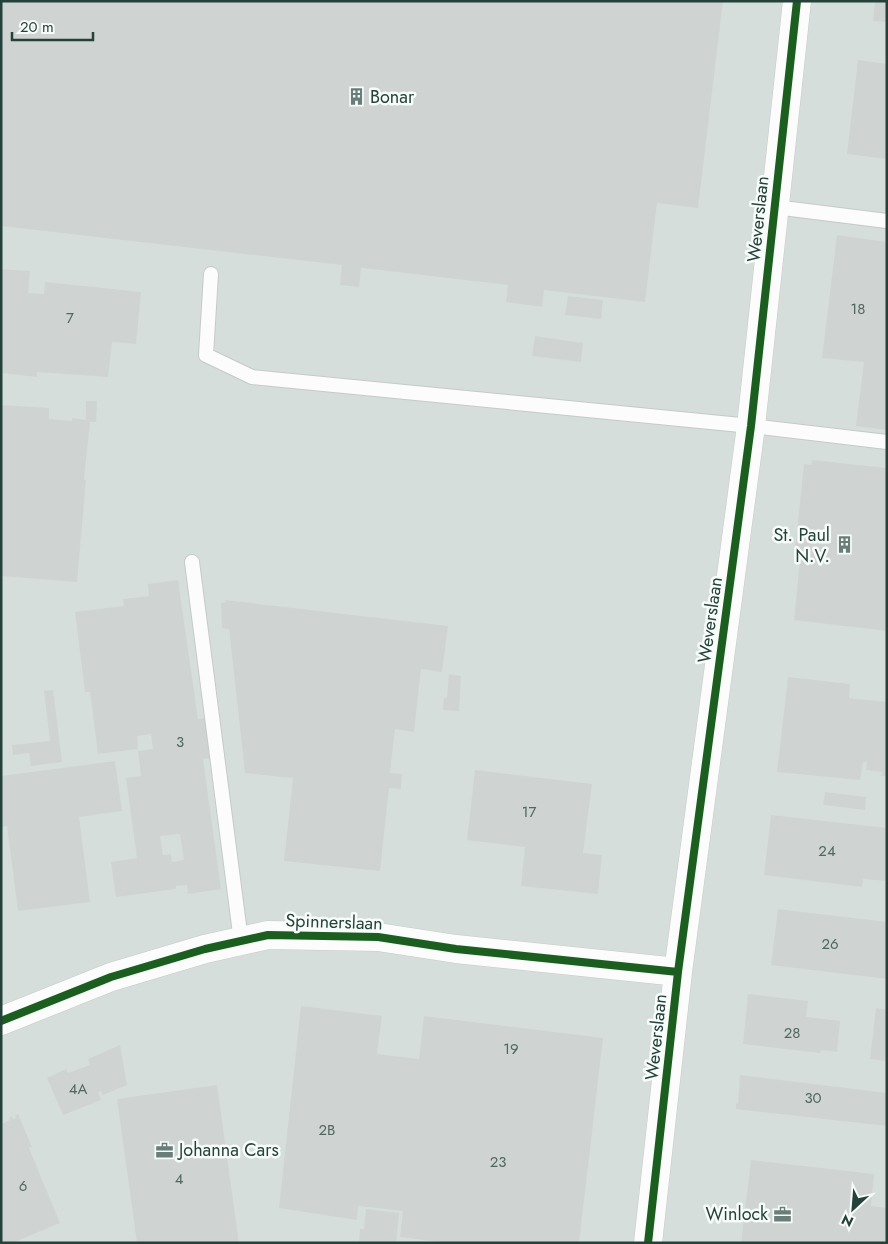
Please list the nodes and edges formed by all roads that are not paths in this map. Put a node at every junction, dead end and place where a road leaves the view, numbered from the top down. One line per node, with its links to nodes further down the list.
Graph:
1 (797, 1): 2 (street, Weverslaan)
2 (775, 207): 3 (lane); 5 (street, Weverslaan)
3 (887, 221)
4 (210, 274): 5 (lane)
5 (750, 426): 6 (lane); 9 (street, Weverslaan)
6 (887, 442)
7 (192, 562): 8 (lane)
8 (241, 941): 9 (street, Spinnerslaan); 10 (street, Spinnerslaan)
9 (678, 972): 11 (street, Weverslaan)
10 (1, 1020)
11 (648, 1243)

